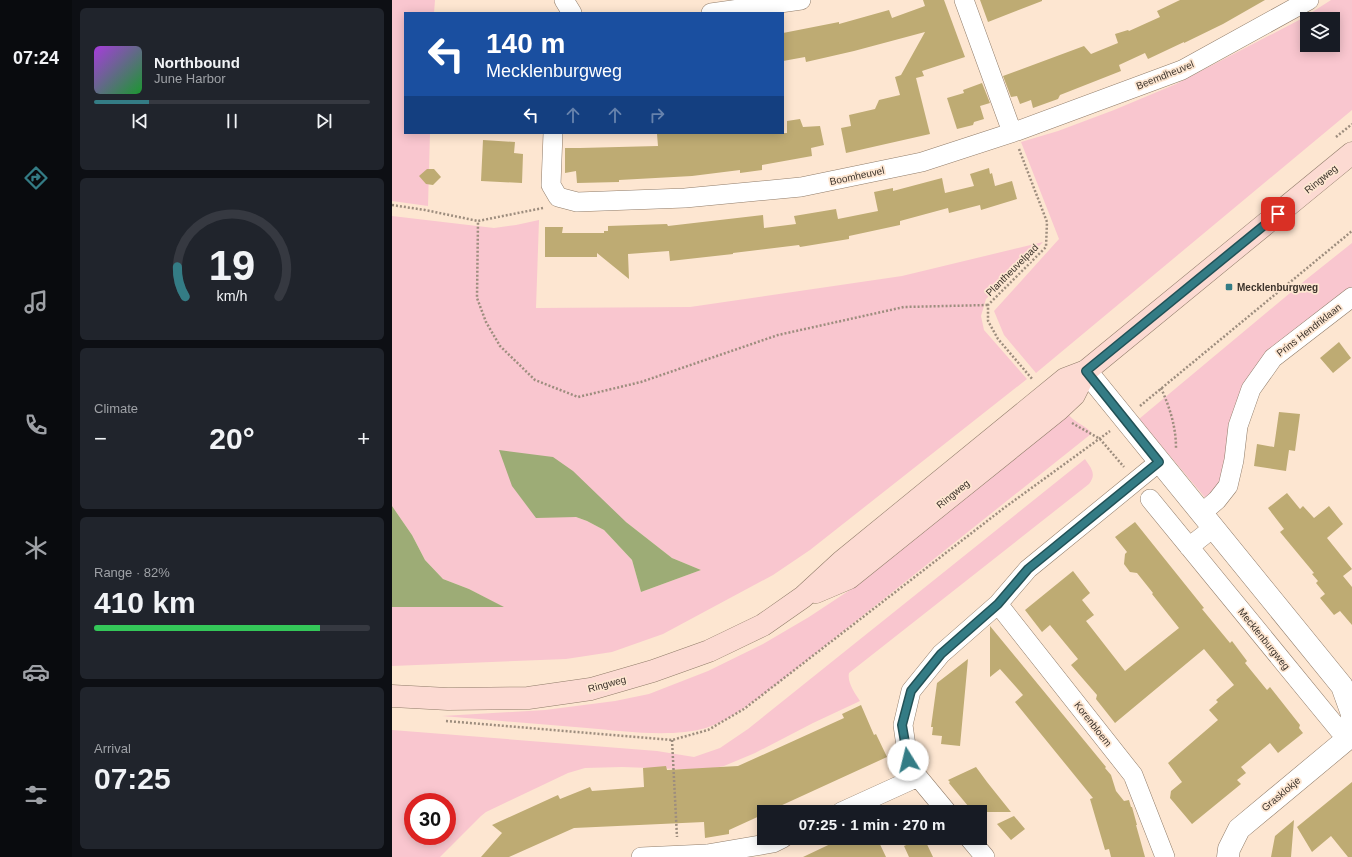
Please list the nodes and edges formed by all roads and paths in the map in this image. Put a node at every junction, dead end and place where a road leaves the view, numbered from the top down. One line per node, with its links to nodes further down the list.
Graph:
1 (564, 0): 5 (street)
2 (801, 0): 6 (street)
3 (964, 0): 7 (street)
4 (1309, 0): 7 (street, Beemdheuvel)
5 (571, 12)
6 (718, 12)
7 (1012, 132): 10 (street, Boomheuvel); 14 (path, Plantheuvelpad)
8 (554, 134): 10 (street)
9 (1352, 153): 15 (main road, Ringweg)
10 (558, 197): 12 (path)
11 (392, 205): 12 (path)
12 (478, 221): 14 (path)
13 (1352, 297): 22 (street, Prins Hendriklaan)
14 (988, 305): 16 (path, Plantheuvelpad)
15 (1086, 371): 18 (main road, Ringweg); 19 (street); 24 (main road, Ringweg)
16 (1036, 384)
17 (1161, 388): 19 (path)
18 (1058, 410): 20 (path); 24 (main road, Ringweg)
19 (1168, 456): 20 (street); 22 (street)
20 (1135, 481): 25 (street)
21 (1150, 499): 23 (street, Mecklenburgweg)
22 (1207, 521): 23 (street); 27 (street)
23 (1189, 547): 28 (street, Mecklenburgweg)
24 (803, 597): 26 (main road, Ringweg)
25 (998, 604): 30 (street); 38 (street, Korenbloem)
26 (392, 696)
27 (1352, 714)
28 (1347, 731): 39 (street, Grasklokje)
29 (672, 740): 35 (path)
30 (918, 777): 31 (street); 32 (street)
31 (856, 805)
32 (941, 805)
33 (761, 845): 35 (street)
34 (975, 845): 37 (street)
35 (678, 855): 36 (street)
36 (641, 857)
37 (985, 857)
38 (1165, 857)
39 (1228, 857)

